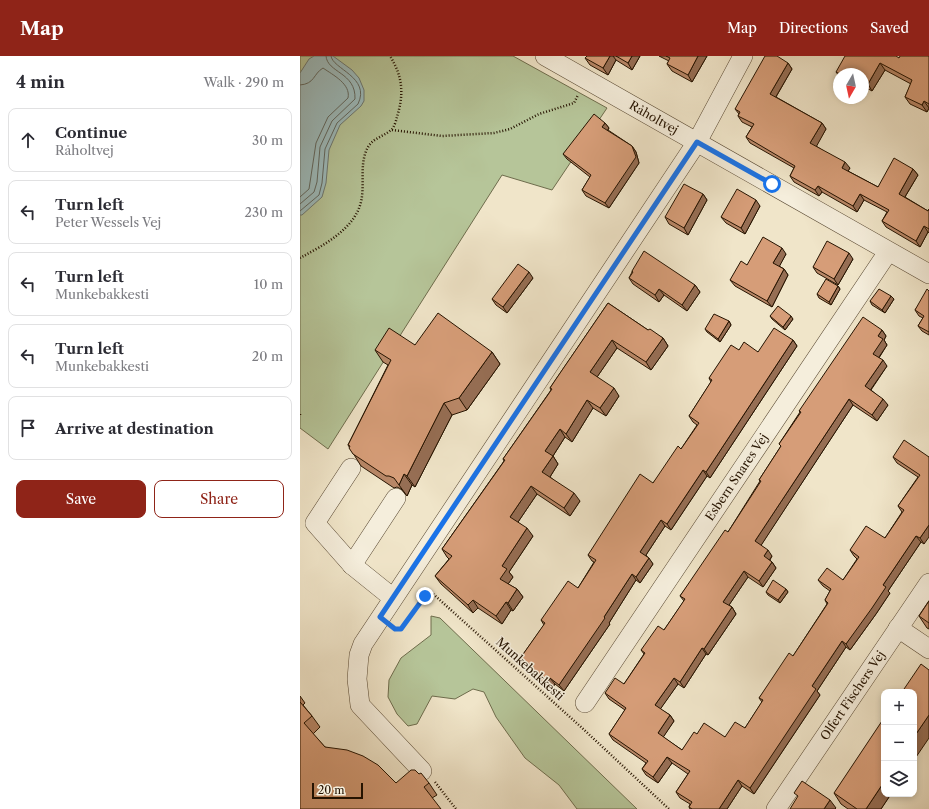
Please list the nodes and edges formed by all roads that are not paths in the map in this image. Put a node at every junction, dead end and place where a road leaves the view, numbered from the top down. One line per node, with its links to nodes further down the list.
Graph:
1 (545, 56): 3 (street, Råholtvej)
2 (743, 56): 3 (street)
3 (697, 142): 4 (street, Råholtvej); 10 (street)
4 (888, 252): 5 (street, Råholtvej); 13 (street, Esbern Snares Vej)
5 (929, 274)
6 (351, 468): 8 (street)
7 (396, 498): 8 (street)
8 (352, 565): 10 (street)
9 (929, 583): 11 (street, Olfert Fischers Vej)
10 (393, 598): 14 (street)
11 (898, 628): 12 (street); 15 (street, Olfert Fischers Vej)
12 (929, 649)
13 (585, 703)
14 (422, 771)
15 (776, 809)

